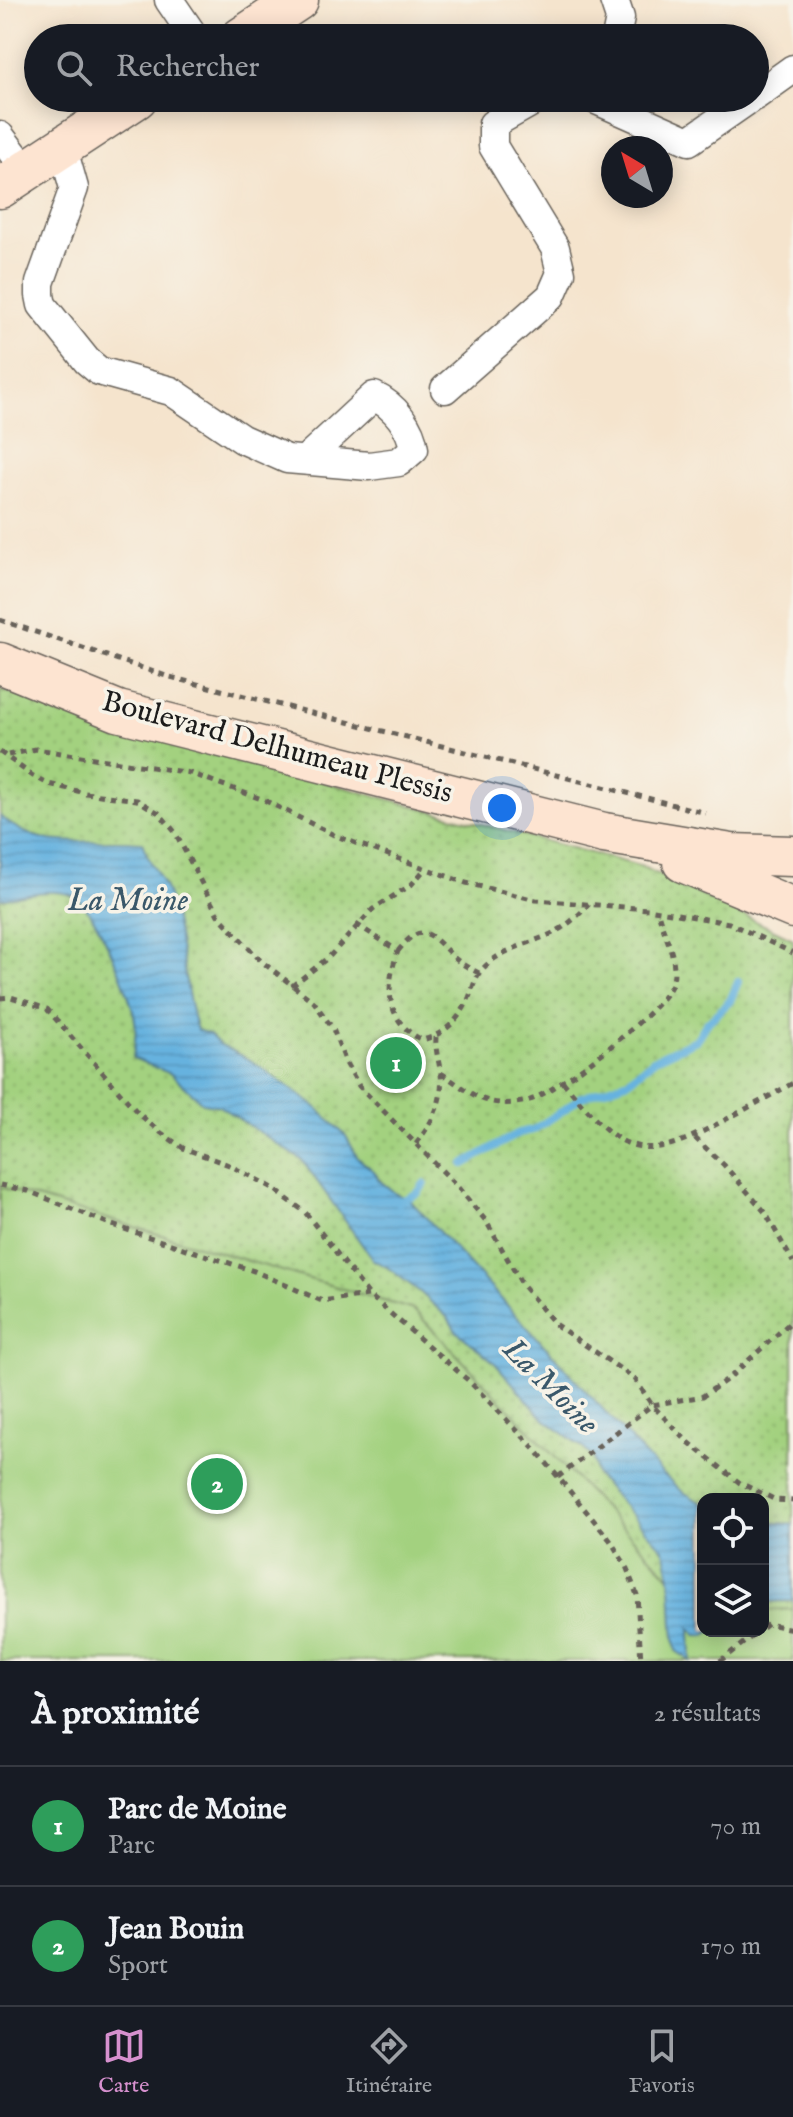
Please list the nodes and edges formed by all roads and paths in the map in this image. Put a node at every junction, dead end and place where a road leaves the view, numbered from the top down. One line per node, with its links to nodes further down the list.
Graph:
1 (169, 0): 4 (street)
2 (298, 0): 5 (main road)
3 (614, 0): 6 (street)
4 (185, 24)
5 (262, 24)
6 (619, 24)
7 (793, 69): 8 (street)
8 (769, 86)
9 (117, 112): 14 (main road)
10 (514, 112): 16 (street)
11 (624, 112): 12 (street)
12 (731, 112)
13 (0, 136): 15 (street)
14 (63, 149): 15 (main road); 17 (street)
15 (13, 179)
16 (445, 389)
17 (305, 460)
18 (0, 620): 22 (path)
19 (0, 663): 23 (main road, Boulevard Delhumeau Plessis)
20 (0, 752): 21 (path)
21 (7, 755): 25 (path); 33 (path)
22 (717, 816)
23 (604, 833): 24 (main road, Boulevard Delhumeau Plessis); 27 (main road, Boulevard Delhumeau Plessis)
24 (793, 856)
25 (425, 869): 26 (path); 29 (path)
26 (589, 904): 28 (path); 32 (path)
27 (793, 908)
28 (658, 911): 31 (path); 37 (path)
29 (356, 924): 30 (path); 33 (path)
30 (398, 951): 32 (path); 35 (path)
31 (793, 953)
32 (479, 973): 35 (path)
33 (292, 986): 40 (path)
34 (0, 998): 43 (path)
35 (436, 1037): 36 (path)
36 (441, 1073): 37 (path); 40 (path)
37 (563, 1082): 39 (path)
38 (793, 1083): 39 (path)
39 (695, 1138): 42 (path)
40 (416, 1144): 45 (path)
41 (0, 1185): 43 (path)
42 (793, 1262)
43 (369, 1295): 46 (path)
44 (793, 1320): 45 (path)
45 (652, 1405): 46 (path); 47 (path)
46 (558, 1477): 51 (path)
47 (793, 1501)
48 (769, 1624): 49 (path)
49 (793, 1629)
50 (752, 1637): 52 (path)
51 (641, 1661)
52 (720, 1661)

